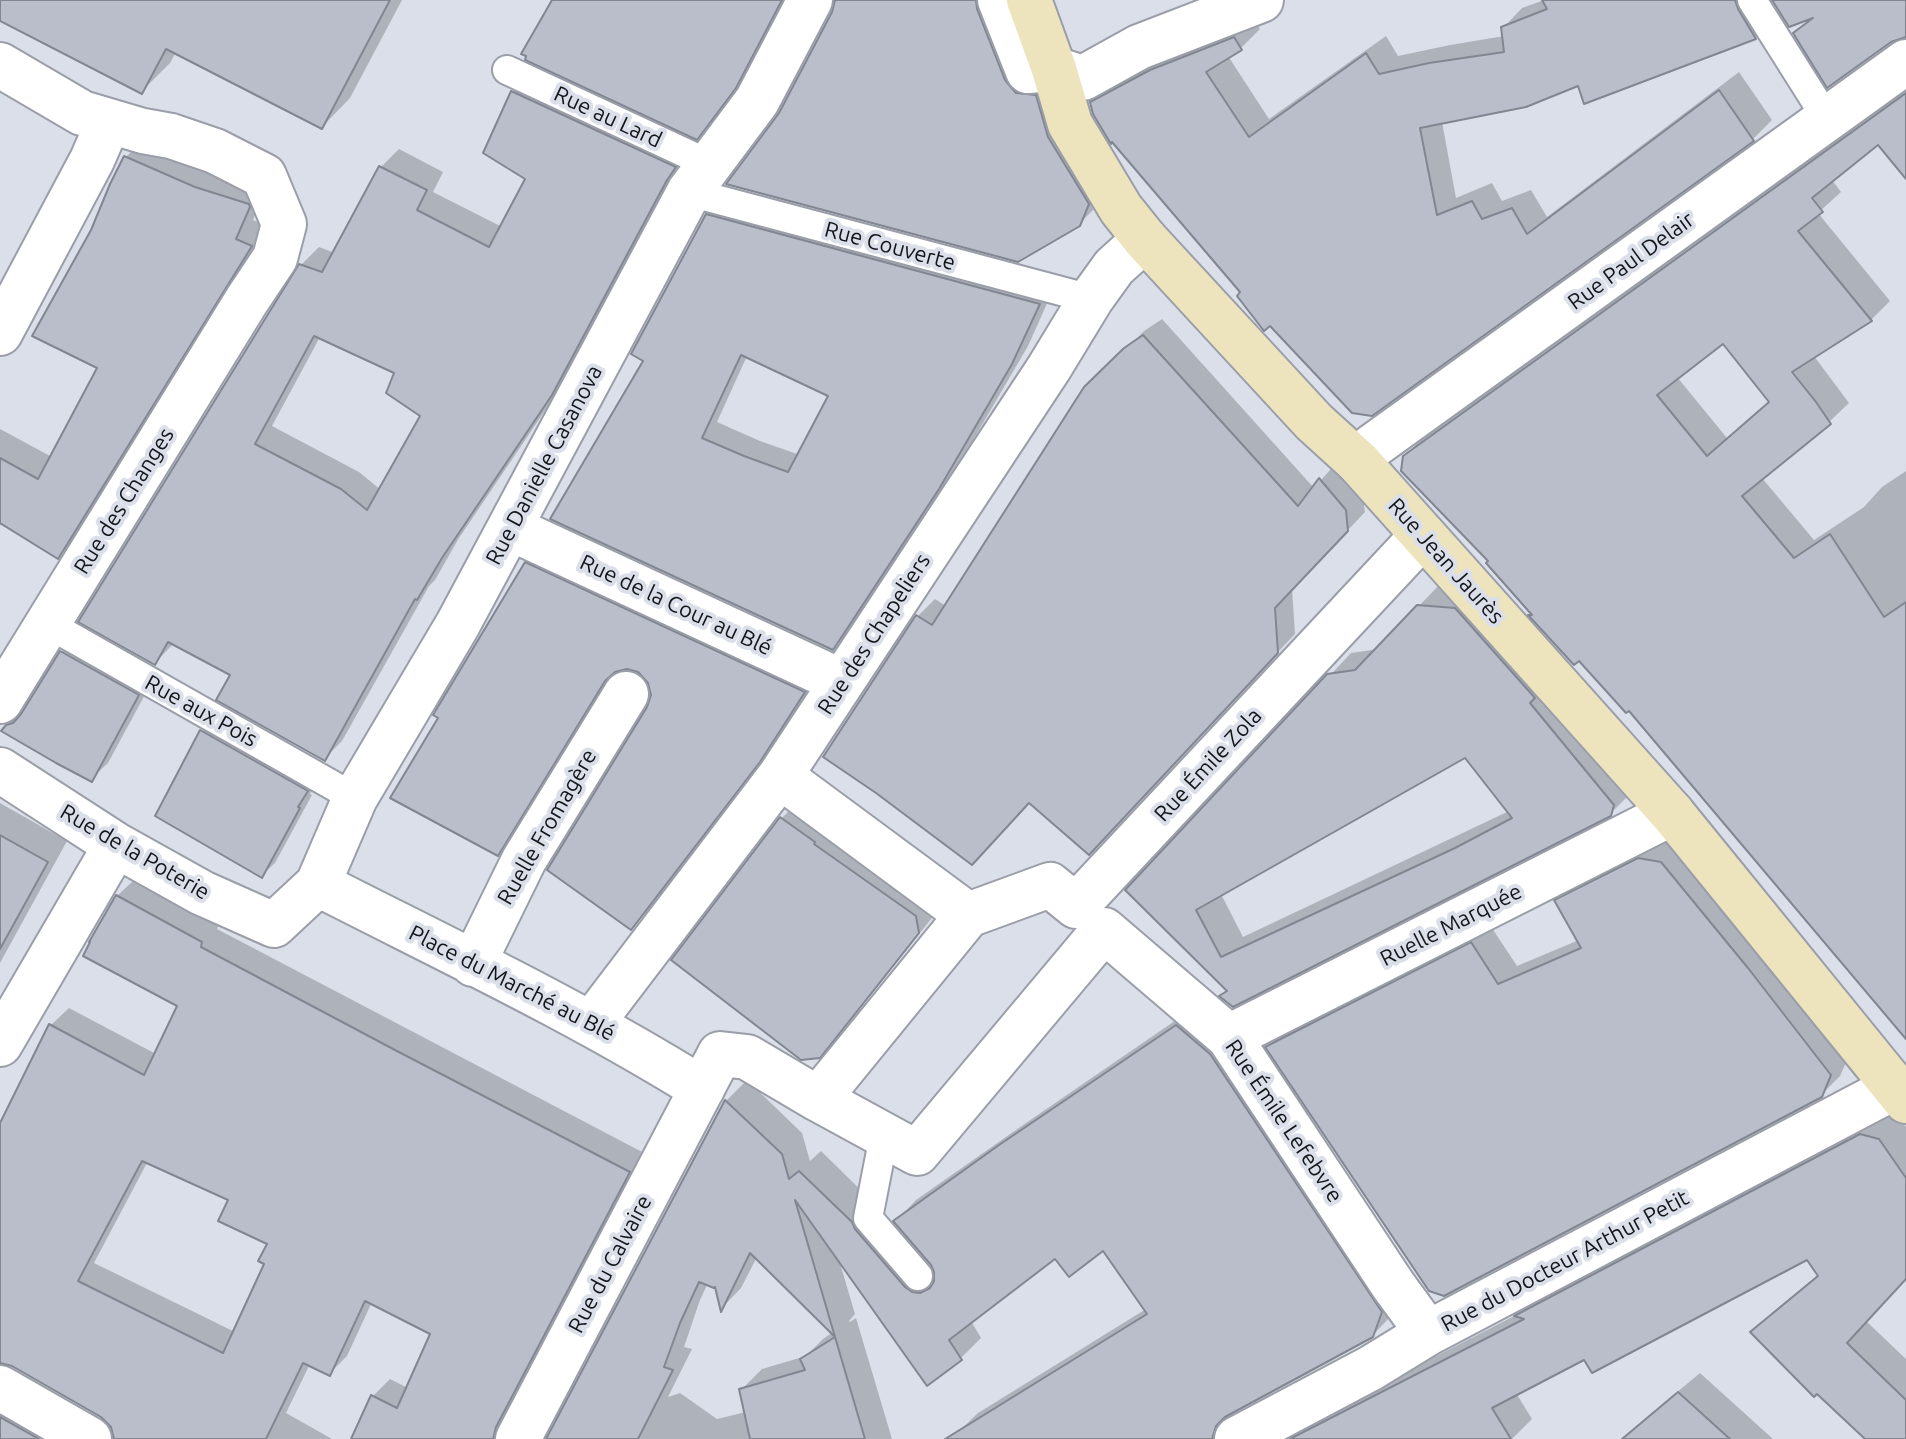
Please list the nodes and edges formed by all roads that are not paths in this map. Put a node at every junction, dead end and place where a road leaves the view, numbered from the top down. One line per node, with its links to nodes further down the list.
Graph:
1 (810, 0): 12 (street, Rue Danielle Casanova)
2 (1000, 0): 8 (street)
3 (1029, 0): 8 (main road, Rue Jean Jaurès)
4 (1261, 0): 8 (street)
5 (1752, 0): 10 (lane)
6 (1906, 62): 10 (street, Rue Paul Delair)
7 (0, 65): 11 (street, Rue des Changes)
8 (1054, 69): 13 (main road, Rue Jean Jaurès)
9 (507, 70): 12 (lane, Rue au Lard)
10 (1827, 119): 16 (street, Rue Paul Delair)
11 (109, 121): 15 (street); 19 (street, Rue des Changes)
12 (699, 178): 14 (lane, Rue Couverte); 17 (street, Rue Danielle Casanova)
13 (1145, 239): 14 (street, Rue des Chapeliers); 16 (main road, Rue Jean Jaurès)
14 (1091, 299): 20 (street, Rue des Chapeliers)
15 (0, 333)
16 (1358, 462): 18 (main road, Rue Jean Jaurès)
17 (510, 528): 20 (street, Rue de la Cour au Blé); 25 (street, Rue Danielle Casanova)
18 (1423, 535): 26 (main road, Rue Jean Jaurès); 30 (street, Rue Émile Zola)
19 (48, 624): 22 (street, Rue des Changes); 25 (lane, Rue aux Pois)
20 (842, 682): 24 (street, Rue des Chapeliers)
21 (626, 694): 32 (street, Ruelle Fromagère)
22 (0, 701)
23 (0, 770): 27 (street, Rue de la Poterie)
24 (780, 776): 29 (street); 33 (street, Rue des Chapeliers)
25 (355, 798): 28 (street, Rue Danielle Casanova)
26 (1672, 813): 34 (street, Ruelle Marquée); 37 (main road, Rue Jean Jaurès)
27 (116, 845): 31 (street, Rue de la Poterie); 35 (street)
28 (318, 884): 31 (street, Rue Danielle Casanova); 32 (street, Place du Marché au Blé)
29 (968, 915): 30 (street); 38 (street)
30 (1090, 918): 34 (street, Rue Émile Lefebvre); 39 (street)
31 (274, 925)
32 (473, 964): 33 (street, Place du Marché au Blé)
33 (592, 1023): 36 (street, Place du Marché au Blé)
34 (1229, 1037): 41 (street, Rue Émile Lefebvre)
35 (0, 1044)
36 (711, 1071): 38 (street, Place du Marché au Blé); 44 (street, Rue du Calvaire)
37 (1900, 1094): 41 (street, Rue du Docteur Arthur Petit)
38 (818, 1099): 39 (street, Place du Marché au Blé)
39 (884, 1136): 40 (lane)
40 (918, 1276)
41 (1428, 1333): 45 (street, Rue du Docteur Arthur Petit)
42 (0, 1388): 43 (street)
43 (89, 1439)
44 (518, 1439)
45 (1237, 1439)

